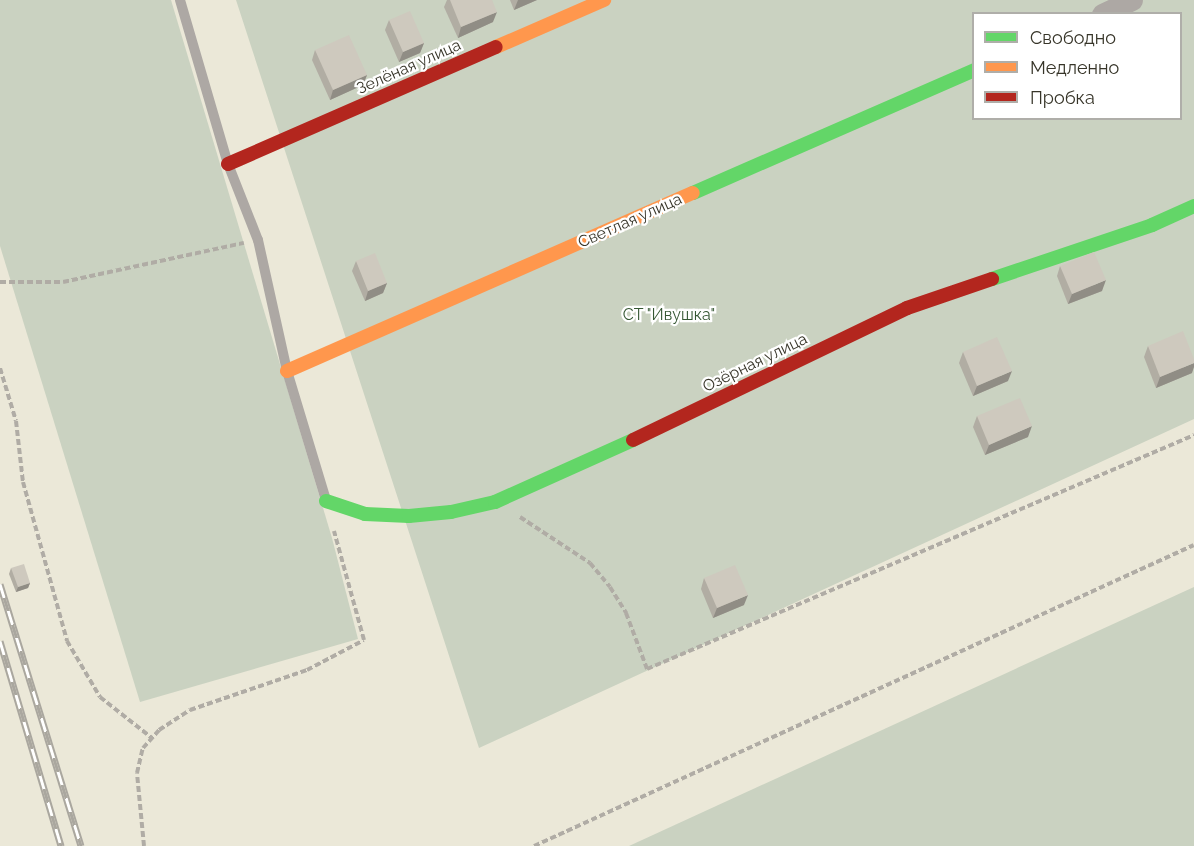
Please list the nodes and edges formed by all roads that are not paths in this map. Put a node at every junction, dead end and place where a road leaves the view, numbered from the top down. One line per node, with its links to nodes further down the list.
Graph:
1 (180, 0): 6 (lane)
2 (604, 0): 6 (street, Зелёная улица)
3 (1132, 0): 4 (street)
4 (1106, 12)
5 (972, 71): 8 (street, Светлая улица)
6 (228, 164): 8 (lane)
7 (1194, 206): 9 (street, Озёрная улица)
8 (286, 371): 9 (lane)
9 (326, 501)

